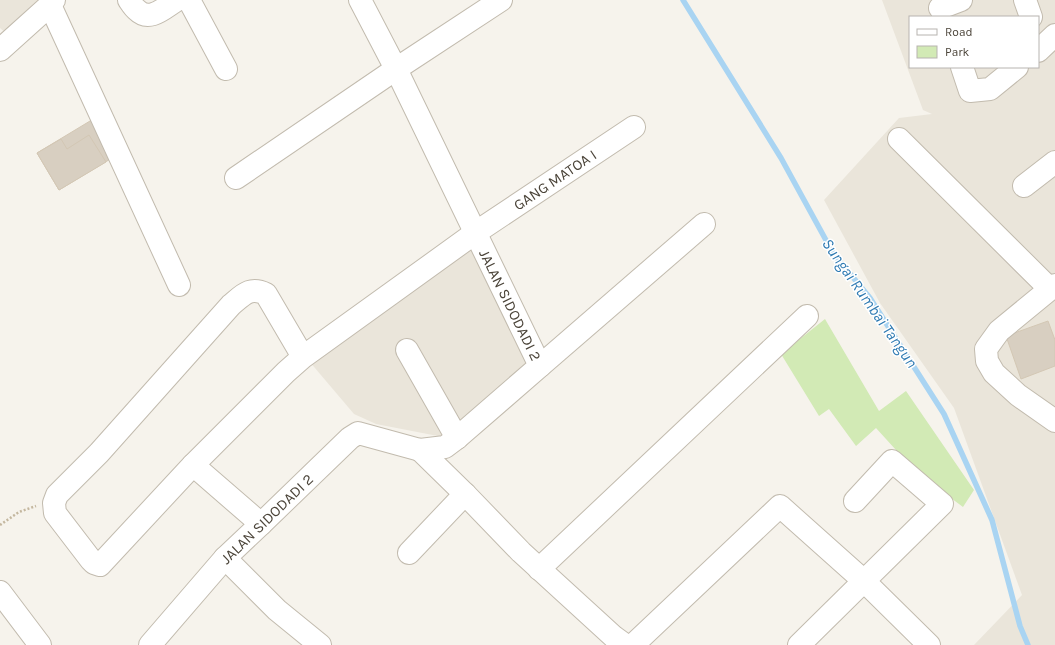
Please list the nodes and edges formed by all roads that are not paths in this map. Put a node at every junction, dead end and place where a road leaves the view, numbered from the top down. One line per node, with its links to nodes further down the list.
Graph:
1 (129, 0): 2 (street)
2 (177, 0)
3 (189, 0): 14 (street)
4 (360, 0): 15 (street, JALAN SIDODADI 2)
5 (501, 0): 15 (street)
6 (961, 0): 9 (street)
7 (1025, 0): 10 (street)
8 (52, 2): 11 (street); 23 (street)
9 (940, 8)
10 (1031, 16)
11 (0, 50)
12 (962, 68): 13 (street)
13 (1017, 68)
14 (226, 69)
15 (396, 69): 19 (street); 22 (street, JALAN SIDODADI 2)
16 (634, 128): 22 (street, GANG MATOA I)
17 (899, 139): 24 (street)
18 (1055, 162): 20 (street)
19 (236, 178)
20 (1024, 186)
21 (704, 224): 28 (street)
22 (475, 233): 27 (street, GANG MATOA I); 28 (street, JALAN SIDODADI 2)
23 (179, 284)
24 (1052, 287): 29 (street)
25 (807, 316): 38 (street)
26 (407, 350): 30 (street)
27 (303, 357): 32 (street, GANG MATOA I); 32 (street, GANG MATOA I)
28 (540, 366): 30 (street, JALAN SIDODADI 2)
29 (1055, 421)
30 (457, 438): 31 (street, JALAN SIDODADI 2)
31 (420, 450): 33 (street); 35 (street, JALAN SIDODADI 2)
32 (193, 465): 35 (street)
33 (465, 494): 36 (street); 38 (street)
34 (855, 501): 39 (street)
35 (262, 524): 37 (street, JALAN SIDODADI 2)
36 (409, 553)
37 (225, 558): 43 (street, JALAN SIDODADI 2); 44 (street)
38 (538, 569): 41 (street)
39 (864, 581): 41 (street); 45 (street); 46 (street)
40 (0, 592): 42 (street)
41 (620, 643)
42 (40, 645)
43 (150, 645)
44 (320, 645)
45 (799, 645)
46 (929, 645)

